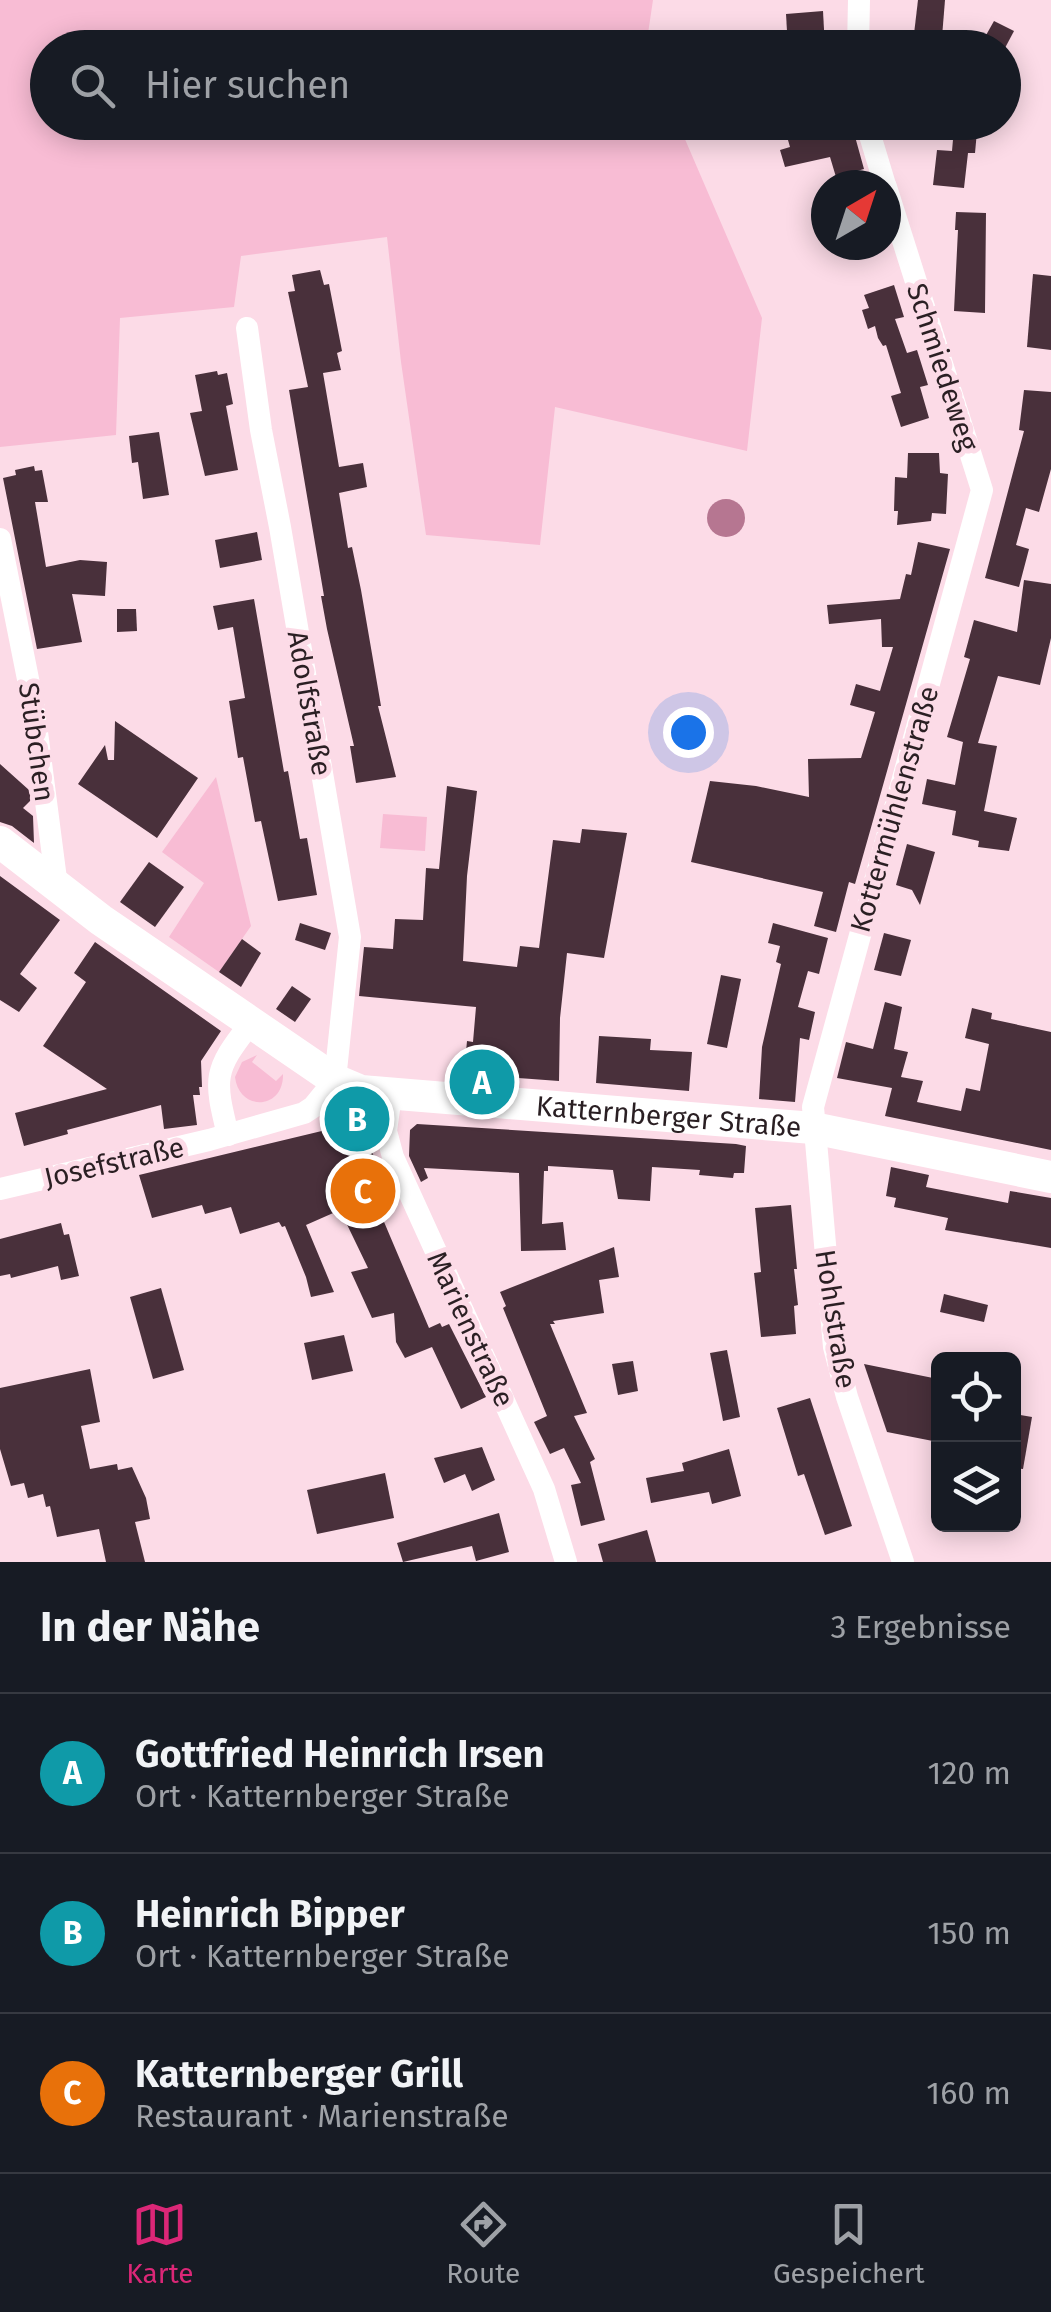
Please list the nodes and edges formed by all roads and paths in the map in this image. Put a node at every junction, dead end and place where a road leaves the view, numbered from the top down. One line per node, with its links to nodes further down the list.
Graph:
1 (859, 0): 2 (street)
2 (858, 30)
3 (872, 140): 4 (street, Schmiedeweg)
4 (881, 170)
5 (901, 234): 7 (street, Schmiedeweg)
6 (247, 328): 12 (street, Adolfstraße)
7 (982, 490): 14 (street, Kottermühlenstraße)
8 (0, 539): 10 (street, Stübchen)
9 (0, 842): 10 (street, Katternberger Straße)
10 (57, 887): 11 (street, Katternberger Straße)
11 (250, 1024): 12 (street, Katternberger Straße); 15 (street)
12 (335, 1080): 13 (street, Katternberger Straße); 15 (street, Josefstraße)
13 (391, 1095): 14 (street, Katternberger Straße); 18 (street, Marienstraße)
14 (813, 1128): 16 (street, Katternberger Straße); 19 (street, Hohlstraße)
15 (228, 1135): 17 (street, Josefstraße)
16 (1051, 1178)
17 (0, 1189)
18 (566, 1562)
19 (903, 1562)

